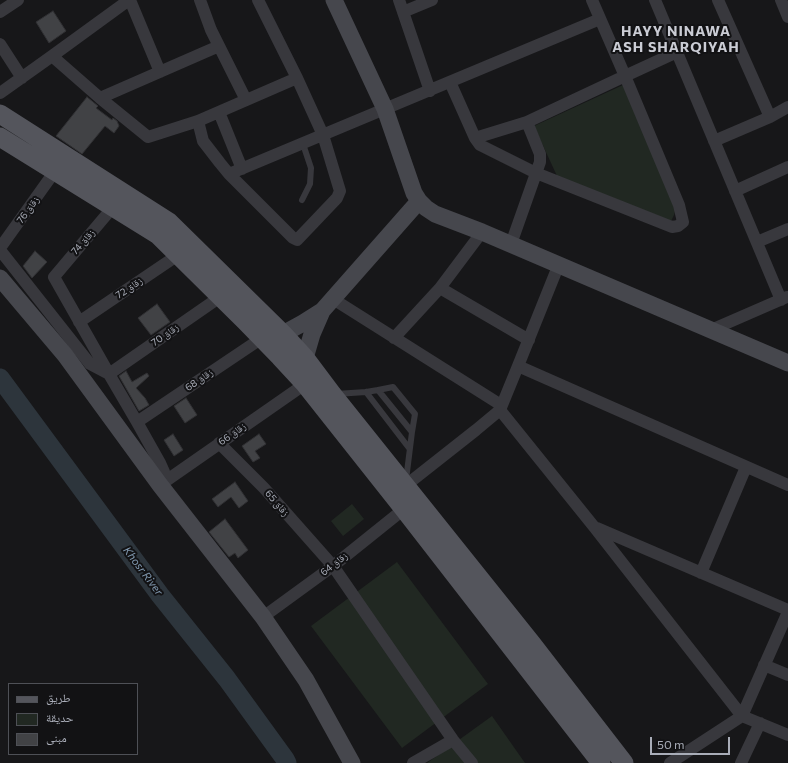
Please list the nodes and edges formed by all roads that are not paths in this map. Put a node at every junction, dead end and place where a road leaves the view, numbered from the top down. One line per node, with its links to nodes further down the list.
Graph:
1 (18, 0): 12 (street)
2 (130, 0): 19 (street); 20 (street)
3 (200, 0): 17 (street)
4 (258, 0): 23 (street)
5 (334, 0): 30 (street)
6 (399, 0): 13 (street)
7 (432, 0): 13 (street)
8 (592, 0): 15 (street)
9 (655, 0): 18 (street)
10 (718, 0): 33 (street)
11 (781, 0): 14 (street)
12 (0, 12)
13 (403, 12): 25 (street)
14 (788, 17)
15 (600, 19): 21 (street); 24 (street)
16 (0, 44): 22 (street)
17 (220, 46): 20 (street); 28 (street)
18 (677, 52): 21 (street); 39 (street)
19 (52, 56): 22 (street); 27 (street)
20 (160, 72): 27 (street)
21 (625, 76): 35 (street); 44 (street)
22 (22, 78): 26 (street)
23 (297, 78): 28 (street); 36 (street)
24 (450, 82): 25 (street); 38 (street)
25 (430, 91): 30 (street)
26 (0, 93)
27 (100, 98): 34 (street)
28 (246, 100): 31 (street)
29 (788, 107): 33 (street)
30 (385, 109): 36 (street); 48 (street)
31 (219, 112): 34 (street); 42 (street)
32 (0, 114): 64 (main road)
33 (770, 117): 39 (street)
34 (198, 121): 45 (street)
35 (527, 122): 38 (street); 44 (street)
36 (323, 136): 40 (street); 45 (street)
37 (0, 137): 43 (main road)
38 (476, 138): 44 (street)
39 (714, 141): 46 (street)
40 (303, 144): 42 (street); 47 (lane)
41 (788, 167): 46 (street)
42 (242, 169): 45 (street)
43 (56, 171): 49 (main road); 54 (street, زقاق 76)
44 (536, 173): 53 (street)
45 (229, 174)
46 (735, 191): 52 (street)
47 (302, 200)
48 (419, 201): 51 (street); 61 (street)
49 (113, 207): 55 (main road); 62 (street, زقاق 74)
50 (788, 229): 52 (street)
51 (482, 232): 53 (street); 58 (street)
52 (757, 242): 60 (street)
53 (511, 244): 56 (street)
54 (0, 249): 71 (street)
55 (178, 254): 59 (main road); 62 (street, زقاق 72)
56 (559, 264): 63 (street); 67 (street)
57 (0, 278): 82 (street)
58 (440, 288): 66 (street); 67 (street)
59 (220, 296): 65 (main road); 71 (street, زقاق 70)
60 (784, 298): 63 (street)
61 (328, 305): 64 (street); 66 (street); 68 (street)
62 (79, 322): 71 (street)
63 (711, 330): 69 (street)
64 (283, 334): 68 (main road)
65 (262, 338): 72 (main road); 77 (street, زقاق 68)
66 (394, 338): 76 (street)
67 (529, 340): 70 (street)
68 (305, 358): 75 (main road)
69 (786, 360)
70 (518, 366): 76 (street); 81 (street)
71 (109, 374): 77 (street)
72 (305, 384): 79 (street, زقاق 66); 85 (main road)
73 (378, 390): 74 (lane); 78 (lane); 78 (lane)
74 (366, 392): 75 (lane); 80 (lane)
75 (332, 394): 83 (main road)
76 (501, 407): 83 (street); 86 (street)
77 (137, 422): 82 (street)
78 (412, 432): 80 (lane)
79 (219, 443): 82 (street, زقاق 66); 87 (street, زقاق 65)
80 (409, 448): 83 (lane)
81 (746, 467): 84 (street); 88 (street)
82 (160, 485): 90 (street)
83 (405, 486): 101 (main road)
84 (788, 486)
85 (404, 509): 87 (street, زقاق 64); 100 (main road)
86 (595, 528): 88 (street); 93 (street)
87 (333, 566): 90 (street, زقاق 64); 96 (street, زقاق 65)
88 (701, 573): 89 (street)
89 (788, 611): 91 (street)
90 (263, 617): 97 (street)
91 (764, 665): 92 (street); 93 (street)
92 (788, 675)
93 (742, 716): 94 (street); 102 (street)
94 (760, 723): 95 (street); 103 (street)
95 (788, 735)
96 (453, 740): 98 (street); 99 (street, زقاق 65)
97 (352, 763)
98 (413, 763)
99 (472, 763)
100 (601, 763)
101 (624, 763)
102 (670, 763)
103 (741, 763)

